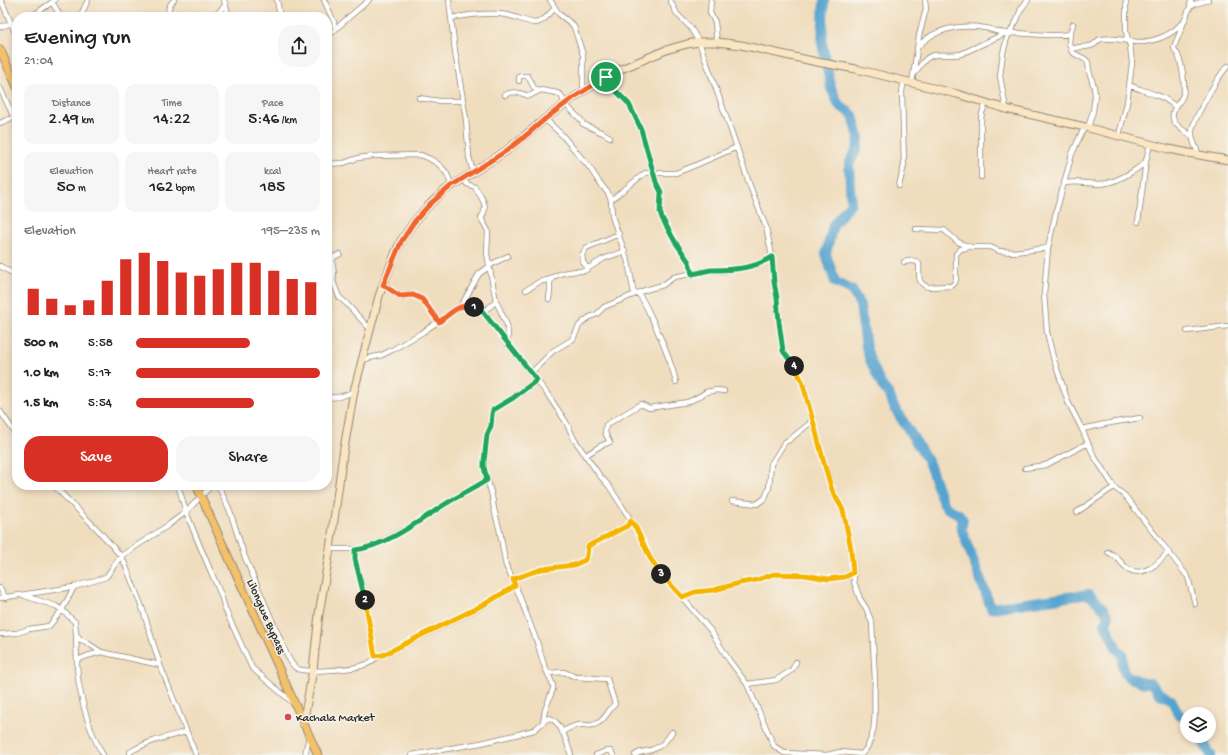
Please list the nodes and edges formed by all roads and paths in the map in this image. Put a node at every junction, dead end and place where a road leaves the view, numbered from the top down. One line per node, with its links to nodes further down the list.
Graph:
1 (1, 0): 30 (street)
2 (88, 0): 22 (street)
3 (174, 0): 23 (street)
4 (277, 0): 26 (street)
5 (324, 0): 27 (street)
6 (370, 0): 35 (street)
7 (449, 0): 29 (street)
8 (550, 0): 19 (street)
9 (670, 0): 40 (street)
10 (711, 0): 41 (street)
11 (926, 0): 42 (street)
12 (1028, 0): 37 (street)
13 (1126, 0): 39 (street)
14 (1191, 0): 18 (street)
15 (1208, 0): 18 (street)
16 (54, 1): 20 (street); 21 (street)
17 (225, 2): 24 (street); 25 (street)
18 (1190, 7): 31 (street)
19 (555, 8): 29 (street); 54 (street)
20 (38, 12)
21 (59, 12)
22 (82, 12)
23 (168, 12)
24 (218, 12)
25 (228, 12)
26 (279, 12)
27 (329, 12)
28 (332, 18): 35 (street)
29 (450, 18): 57 (street)
30 (12, 19)
31 (1183, 21): 39 (street); 60 (street)
32 (12, 24): 34 (street)
33 (1073, 24): 38 (street)
34 (0, 27)
35 (335, 29): 36 (street)
36 (332, 32)
37 (1008, 33): 38 (street); 42 (street); 48 (street); 61 (street)
38 (1070, 34): 44 (street)
39 (1128, 40): 44 (street); 51 (street)
40 (699, 42): 41 (street); 47 (street); 71 (street)
41 (717, 42): 50 (street)
42 (917, 48): 48 (street)
43 (0, 49): 46 (main road)
44 (1072, 49): 66 (street)
45 (1228, 66): 68 (street)
46 (12, 76)
47 (606, 77): 54 (street); 77 (street)
48 (913, 79): 50 (street); 58 (street)
49 (519, 81): 53 (street)
50 (904, 81): 82 (street)
51 (1129, 85): 60 (street); 67 (street)
52 (0, 88): 62 (street)
53 (538, 91): 55 (street); 59 (street)
54 (583, 92): 59 (street)
55 (505, 95)
56 (419, 98): 57 (street)
57 (463, 101): 76 (street)
58 (986, 103): 61 (street); 78 (street)
59 (565, 104): 64 (street); 69 (street)
60 (1176, 107): 68 (street)
61 (1006, 109): 66 (street)
62 (12, 114)
63 (12, 119): 65 (street)
64 (545, 119): 76 (street); 83 (street)
65 (0, 123)
66 (1086, 127): 67 (street); 80 (street)
67 (1120, 135): 70 (street)
68 (1192, 136): 72 (street)
69 (610, 137)
70 (1150, 144): 72 (street); 74 (street)
71 (737, 147): 77 (street); 92 (street)
72 (1199, 155): 73 (street)
73 (1228, 160)
74 (1146, 161): 80 (street); 84 (street)
75 (332, 163): 81 (street)
76 (473, 172): 79 (street)
77 (654, 173): 83 (street); 98 (street)
78 (981, 177)
79 (463, 178): 81 (street); 95 (street)
80 (1064, 183): 88 (street)
81 (451, 186): 100 (street)
82 (899, 186)
83 (611, 200): 86 (street)
84 (1138, 222)
85 (916, 229): 87 (street)
86 (619, 234): 89 (street); 96 (street)
87 (971, 247): 88 (street); 93 (street)
88 (1048, 248): 123 (street)
89 (624, 251): 96 (street); 102 (street)
90 (340, 254): 109 (street)
91 (508, 256): 95 (street)
92 (772, 257): 98 (street); 120 (street)
93 (904, 262)
94 (0, 266): 97 (street)
95 (489, 267): 104 (street); 105 (street)
96 (588, 269): 99 (street)
97 (12, 273)
98 (692, 274): 102 (street)
99 (551, 279): 101 (street); 103 (street)
100 (383, 285): 107 (street); 109 (street)
101 (526, 290)
102 (636, 293): 113 (street); 115 (street)
103 (549, 299)
104 (496, 301): 106 (street); 111 (street)
105 (461, 306): 106 (street); 107 (street)
106 (483, 312): 111 (street)
107 (439, 322): 112 (street)
108 (1228, 326): 110 (street)
109 (370, 329): 112 (street)
110 (1187, 331)
111 (508, 344): 113 (street)
112 (361, 360): 116 (street)
113 (531, 373): 114 (street)
114 (537, 380): 125 (street); 127 (street)
115 (676, 382)
116 (354, 390): 118 (street); 139 (street)
117 (724, 391): 125 (street)
118 (332, 397)
119 (0, 411): 122 (street)
120 (812, 418): 135 (street); 144 (street)
121 (1140, 418): 123 (street)
122 (12, 429)
123 (1082, 429): 124 (street)
124 (1088, 443): 126 (street); 128 (street)
125 (585, 456): 138 (street)
126 (1025, 468)
127 (487, 480): 140 (street); 145 (street)
128 (1114, 487): 137 (street); 142 (street)
129 (58, 490): 143 (street)
130 (179, 490): 136 (street)
131 (198, 490): 134 (main road, Lilongwe Bypass)
132 (208, 490): 134 (street)
133 (220, 490): 162 (street)
134 (202, 497): 136 (street); 165 (main road, Lilongwe Bypass)
135 (732, 501)
136 (186, 512): 143 (street); 165 (street)
137 (1077, 512)
138 (631, 521): 145 (street); 150 (street)
139 (330, 548): 140 (street); 162 (street)
140 (355, 550): 158 (street)
141 (1108, 552): 142 (street)
142 (1168, 552): 153 (street)
143 (121, 556): 147 (street); 161 (street)
144 (853, 573): 150 (street); 172 (street)
145 (513, 579): 146 (street)
146 (515, 586): 158 (street); 163 (street)
147 (74, 587): 149 (street); 154 (street)
148 (0, 588): 152 (street)
149 (23, 595): 152 (street); 154 (street)
150 (682, 597): 164 (street)
151 (0, 598): 152 (street)
152 (6, 598)
153 (1194, 604)
154 (62, 610): 155 (street); 156 (street)
155 (0, 634)
156 (76, 634): 157 (street); 159 (street)
157 (101, 652): 159 (street); 161 (street)
158 (375, 656): 162 (street)
159 (77, 660): 173 (street)
160 (796, 662): 164 (street)
161 (160, 665): 168 (street)
162 (313, 670): 167 (street)
163 (548, 673): 166 (street); 169 (street)
164 (747, 684): 172 (street)
165 (294, 704): 167 (main road, Lilongwe Bypass)
166 (543, 722): 169 (street); 178 (street)
167 (303, 724): 171 (main road, Lilongwe Bypass)
168 (186, 732): 174 (street); 175 (street)
169 (562, 732): 179 (street)
170 (672, 732): 182 (street)
171 (309, 736): 176 (street); 177 (main road, Lilongwe Bypass)
172 (862, 754)
173 (103, 755)
174 (130, 755)
175 (196, 755)
176 (305, 755)
177 (318, 755)
178 (412, 755)
179 (571, 755)
180 (596, 755): 181 (street)
181 (613, 755)
182 (635, 755)

